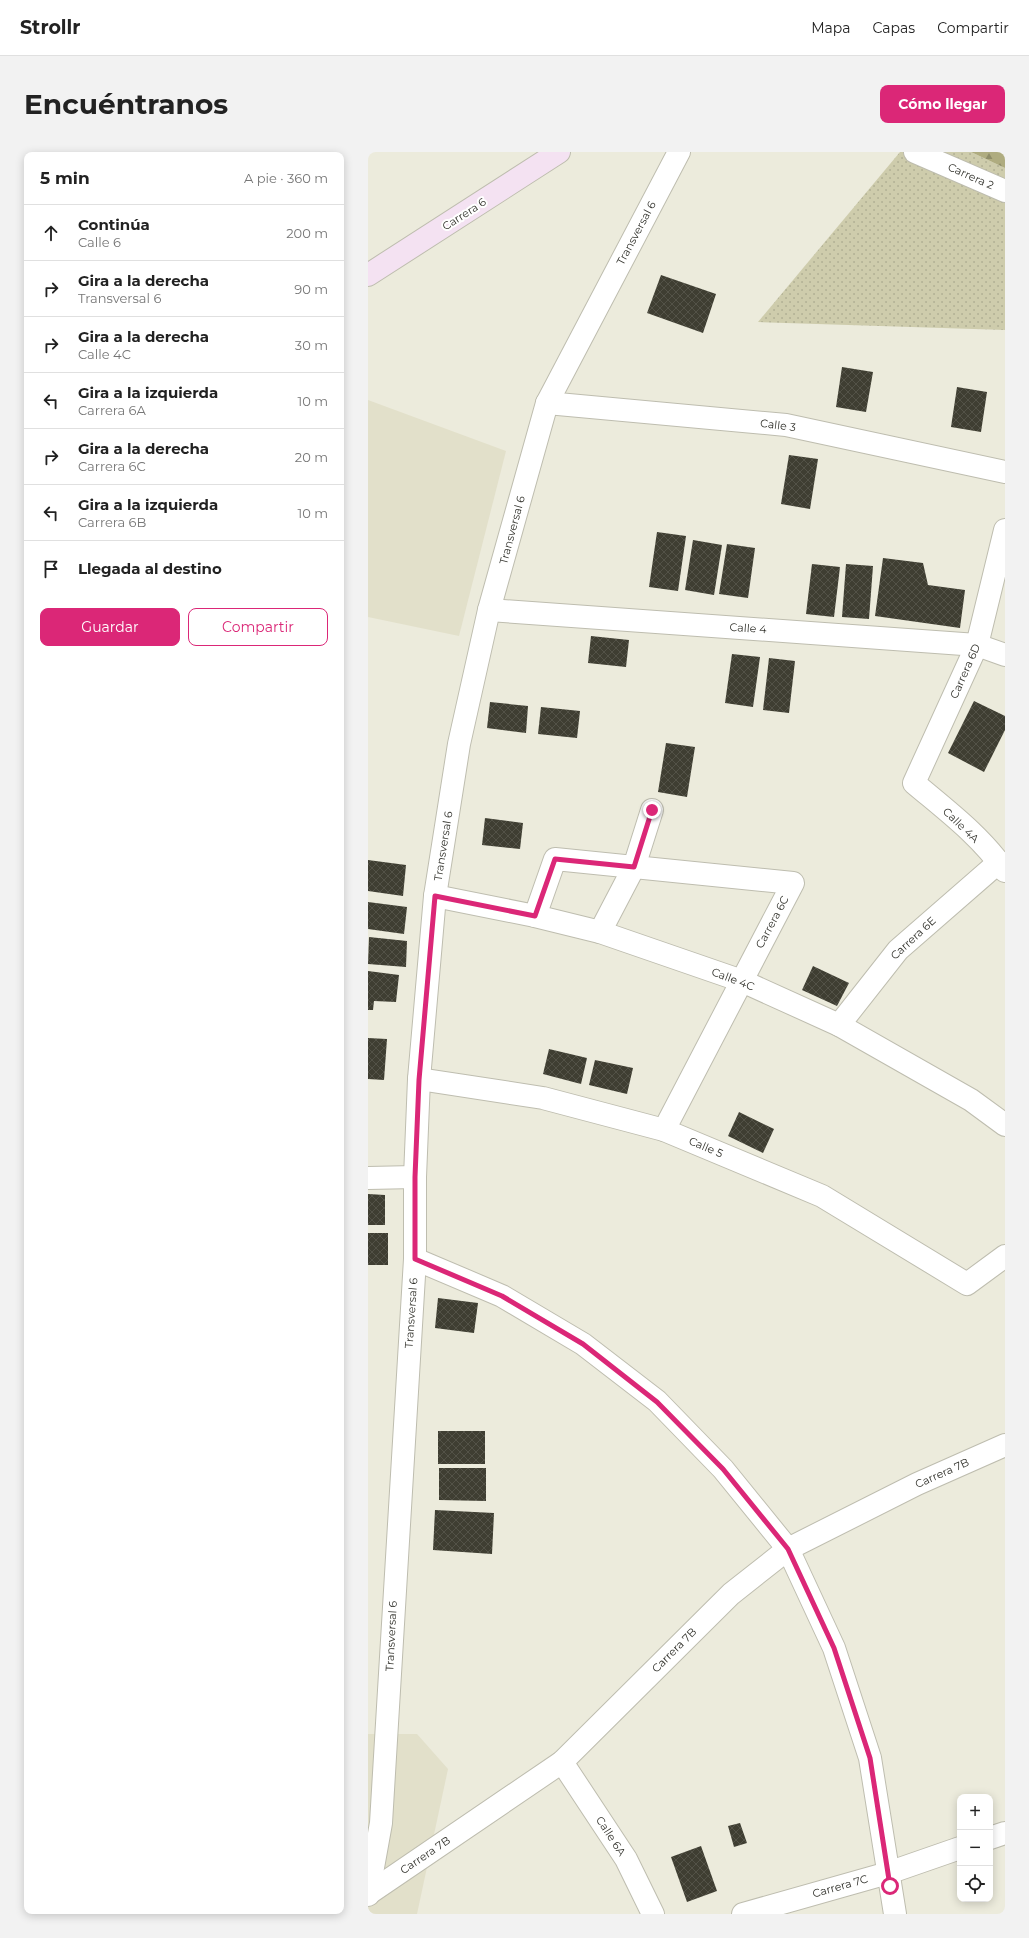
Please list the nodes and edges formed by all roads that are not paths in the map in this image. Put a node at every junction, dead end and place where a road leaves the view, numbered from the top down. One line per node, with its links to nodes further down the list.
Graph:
1 (559, 152): 5 (main road, Carrera 6)
2 (678, 152): 6 (street, Transversal 6)
3 (915, 152): 4 (street, Carrera 2)
4 (1005, 191)
5 (368, 275)
6 (547, 403): 7 (street, Calle 3); 9 (street, Transversal 6)
7 (1005, 472)
8 (1005, 530): 10 (street, Carrera 6D)
9 (490, 610): 10 (street, Calle 4); 16 (street, Transversal 6)
10 (977, 644): 11 (street, Calle 4); 12 (street, Carrera 6D)
11 (1005, 655)
12 (914, 783): 14 (street, Calle 4A)
13 (652, 810): 15 (street)
14 (1002, 866): 20 (street, Carrera 6E)
15 (634, 867): 17 (street, Carrera 6C); 18 (street); 19 (street, Carrera 6C)
16 (435, 896): 17 (street, Calle 4C); 21 (street, Transversal 6)
17 (535, 916): 18 (street, Calle 4C)
18 (600, 932): 19 (street, Calle 4C)
19 (742, 981): 20 (street, Calle 4C); 23 (street, Carrera 6C)
20 (839, 1025): 22 (street, Calle 4C)
21 (419, 1080): 23 (street, Calle 5); 24 (street, Transversal 6)
22 (1005, 1125)
23 (664, 1130): 26 (street, Calle 5)
24 (415, 1177): 25 (street); 27 (street, Transversal 6)
25 (368, 1178)
26 (1005, 1256)
27 (415, 1259): 29 (street); 31 (street, Transversal 6)
28 (1005, 1445): 29 (street, Carrera 7B)
29 (788, 1549): 30 (street, Carrera 7B); 35 (street)
30 (562, 1762): 36 (street, Carrera 7B); 37 (street, Calle 6A)
31 (374, 1823): 36 (street, Transversal 6)
32 (1005, 1833): 33 (street)
33 (993, 1837)
34 (957, 1849): 35 (street, Carrera 7C)
35 (888, 1873): 38 (street, Carrera 7C); 39 (street)
36 (368, 1894)
37 (653, 1914)
38 (743, 1914)
39 (895, 1914)

